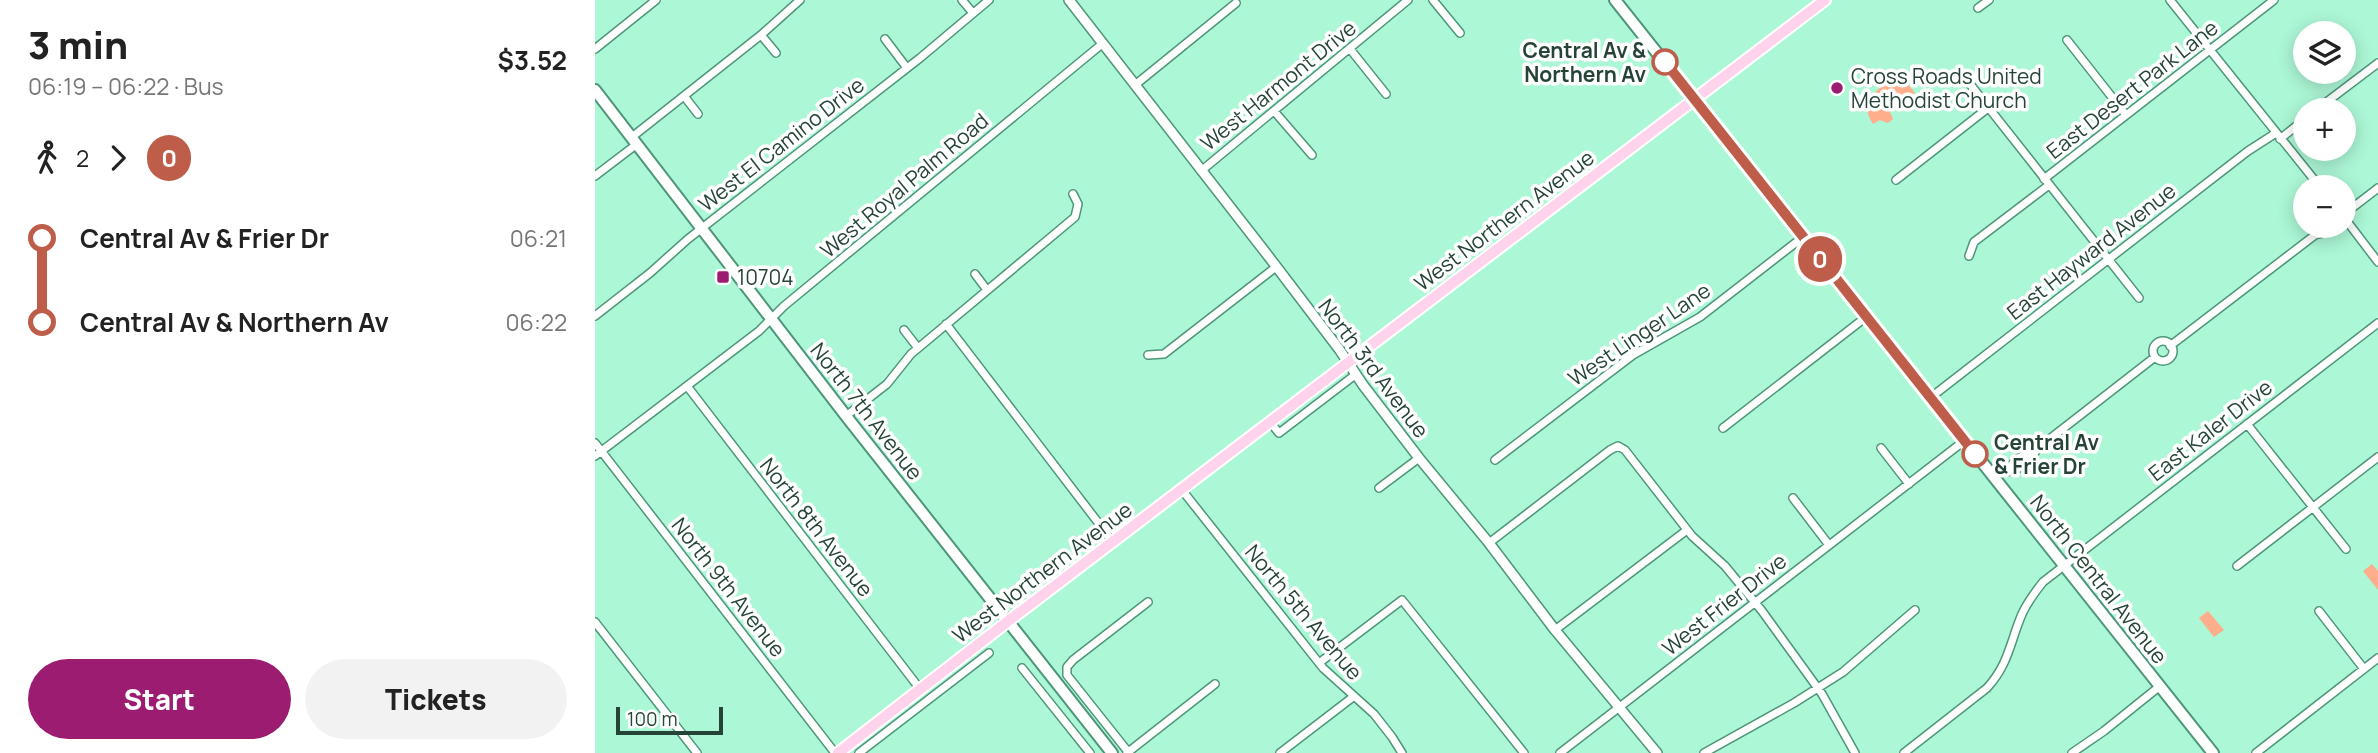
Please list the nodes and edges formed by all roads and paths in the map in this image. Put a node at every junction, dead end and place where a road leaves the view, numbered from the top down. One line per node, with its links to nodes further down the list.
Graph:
1 (656, 0): 21 (street)
2 (800, 0): 17 (street)
3 (962, 0): 15 (street)
4 (989, 0): 15 (street, West El Camino Drive)
5 (1069, 0): 20 (street, North 3rd Avenue)
6 (1408, 0): 22 (street, West Harmont Drive)
7 (1433, 0): 16 (street)
8 (1615, 0): 33 (main road, North Central Avenue)
9 (1825, 0): 33 (main road, West Northern Avenue)
10 (1989, 0): 14 (street)
11 (2274, 0): 23 (street, East Desert Park Lane)
12 (2173, 1): 23 (street)
13 (1236, 3): 28 (street)
14 (1978, 8)
15 (973, 13): 26 (street, West El Camino Drive)
16 (1460, 33)
17 (761, 35): 24 (street); 31 (street)
18 (885, 39): 26 (street)
19 (2067, 40): 37 (street)
20 (1102, 44): 28 (street, North 3rd Avenue); 63 (street, West Royal Palm Road)
21 (595, 49)
22 (1350, 49): 30 (street); 35 (street, West Harmont Drive)
23 (2210, 50): 37 (street, East Desert Park Lane); 39 (street)
24 (776, 53)
25 (2378, 62): 32 (street)
26 (907, 68): 50 (street, West El Camino Drive)
27 (1962, 75): 34 (street)
28 (1135, 85): 42 (street, North 3rd Avenue)
29 (595, 90): 40 (main road, North 7th Avenue)
30 (1386, 94)
31 (684, 96): 36 (street); 40 (street)
32 (2332, 98)
33 (1695, 99): 52 (main road, North Central Avenue); 71 (main road, West Northern Avenue)
34 (1988, 108): 45 (street); 46 (street)
35 (1275, 111): 41 (street); 42 (street, West Harmont Drive)
36 (698, 114)
37 (2126, 115): 46 (street, East Desert Park Lane)
38 (2293, 127): 39 (street, East Hayward Avenue)
39 (2278, 136): 43 (street); 55 (street, East Hayward Avenue)
40 (634, 140): 44 (street); 50 (main road, North 7th Avenue)
41 (1312, 155)
42 (1201, 170): 57 (street, North 3rd Avenue)
43 (2310, 175)
44 (595, 176)
45 (1896, 180)
46 (2047, 182): 54 (street, East Desert Park Lane); 55 (street)
47 (2378, 188): 49 (street)
48 (1073, 194): 59 (street)
49 (2356, 206)
50 (702, 228): 61 (street, West El Camino Drive); 63 (main road, North 7th Avenue)
51 (2356, 233): 56 (street)
52 (1803, 237): 62 (main road, North Central Avenue); 85 (street, West Linger Lane)
53 (2311, 238): 67 (street)
54 (1969, 256)
55 (2108, 260): 60 (street); 74 (street, East Hayward Avenue)
56 (2378, 262)
57 (1276, 267): 69 (street); 71 (street, North 3rd Avenue)
58 (975, 275): 59 (street)
59 (987, 290): 65 (street)
60 (2139, 298)
61 (595, 316)
62 (1866, 317): 74 (main road, North Central Avenue); 78 (street)
63 (772, 319): 73 (street, West Royal Palm Road); 75 (main road, North 7th Avenue)
64 (2378, 323): 77 (street, East Kaler Drive)
65 (946, 324): 68 (street); 93 (street)
66 (904, 330): 68 (street)
67 (2171, 345): 70 (street); 70 (street)
68 (918, 348): 75 (street)
69 (1148, 355)
70 (2155, 357): 86 (street)
71 (1348, 363): 72 (street, North 3rd Avenue); 76 (main road, West Northern Avenue)
72 (1355, 375): 76 (street); 84 (street, North 3rd Avenue)
73 (687, 386): 82 (street, West Royal Palm Road); 114 (street, North 8th Avenue)
74 (1930, 398): 79 (main road, North Central Avenue)
75 (846, 416): 104 (main road, North 7th Avenue)
76 (1270, 422): 89 (main road, West Northern Avenue)
77 (2247, 424): 91 (street); 98 (street, East Kaler Drive)
78 (1723, 428)
79 (1964, 441): 86 (main road, North Central Avenue); 87 (street, West Frier Drive)
80 (595, 443): 82 (street, North 9th Avenue)
81 (1881, 448): 87 (street)
82 (598, 453): 118 (street, North 9th Avenue)
83 (2378, 457): 91 (street)
84 (1419, 458): 88 (street); 94 (street, North 3rd Avenue)
85 (1495, 460)
86 (1996, 480): 98 (main road, North Central Avenue)
87 (1909, 484): 95 (street, West Frier Drive)
88 (1379, 488)
89 (1182, 490): 93 (main road, West Northern Avenue); 108 (street, North 5th Avenue)
90 (1793, 498): 95 (street)
91 (2313, 507): 96 (street); 97 (street)
92 (1687, 530): 94 (street); 100 (street); 105 (street)
93 (1113, 542): 104 (main road, West Northern Avenue)
94 (1489, 543): 105 (street, North 3rd Avenue)
95 (1829, 545): 100 (street, West Frier Drive)
96 (2346, 549)
97 (2237, 565)
98 (2064, 566): 112 (main road, North Central Avenue); 130 (street, East Kaler Drive)
99 (1148, 602): 122 (street)
100 (1755, 603): 113 (street); 116 (street, West Frier Drive)
101 (1915, 610): 113 (street)
102 (2319, 611): 110 (street)
103 (595, 622): 117 (street)
104 (1007, 622): 114 (main road, West Northern Avenue); 121 (main road, North 7th Avenue)
105 (1555, 630): 116 (street, North 3rd Avenue)
106 (989, 653): 119 (street, West Northern Avenue)
107 (2378, 658): 110 (street)
108 (1319, 663): 115 (street, North 5th Avenue); 125 (street)
109 (1022, 668): 120 (street)
110 (2364, 669): 133 (street)
111 (1216, 684): 122 (street)
112 (2160, 686): 131 (street); 132 (main road, North Central Avenue)
113 (1818, 688): 128 (street); 129 (street)
114 (920, 689): 118 (main road, West Northern Avenue)
115 (1353, 697): 123 (street); 124 (street, North 5th Avenue)
116 (1619, 707): 126 (street, West Frier Drive); 127 (street, North 3rd Avenue)
117 (697, 753)
118 (837, 753)
119 (859, 753)
120 (1090, 753)
121 (1112, 753)
122 (1128, 753)
123 (1280, 753)
124 (1402, 753)
125 (1524, 753)
126 (1560, 753)
127 (1657, 753)
128 (1704, 753)
129 (1855, 753)
130 (1904, 753)
131 (2072, 753)
132 (2213, 753)
133 (2256, 753)

